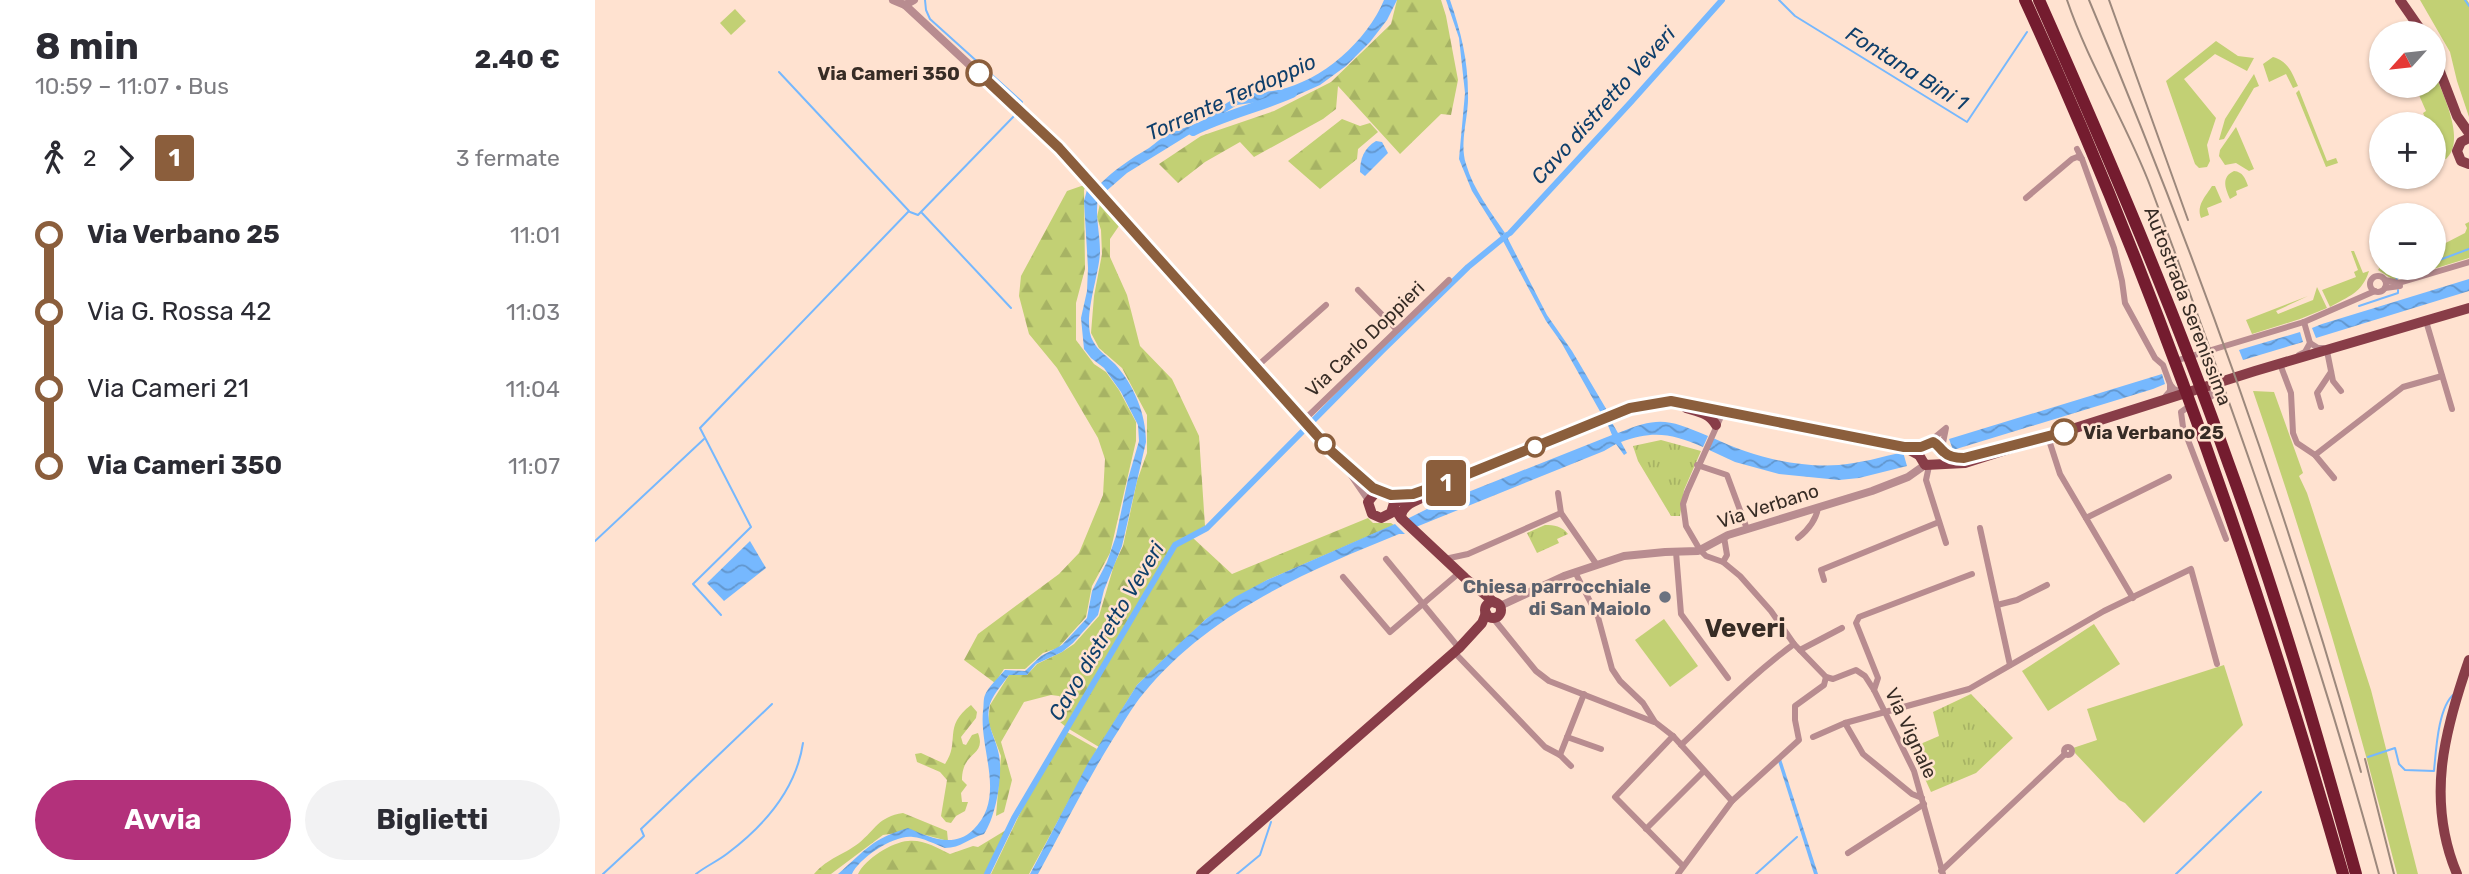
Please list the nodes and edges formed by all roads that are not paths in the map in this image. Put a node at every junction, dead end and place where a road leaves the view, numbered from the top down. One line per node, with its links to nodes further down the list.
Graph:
1 (893, 0): 6 (street)
2 (915, 0): 6 (street); 7 (street)
3 (2025, 0): 31 (highway, Autostrada Serenissima)
4 (2039, 0): 31 (highway, Autostrada Serenissima)
5 (2400, 0): 8 (main road)
6 (905, 5): 7 (street)
7 (922, 20): 34 (street)
8 (2415, 21)
9 (2447, 90): 10 (main road)
10 (2457, 116): 11 (main road); 12 (main road)
11 (2469, 136): 12 (main road)
12 (2459, 145): 15 (main road)
13 (2077, 149): 14 (street)
14 (2082, 159): 16 (street); 35 (street)
15 (2468, 166)
16 (2026, 198)
17 (2469, 262): 21 (street)
18 (2469, 268): 21 (street)
19 (1449, 280): 28 (street, Via Carlo Doppieri)
20 (2385, 284): 21 (street); 22 (street); 22 (street)
21 (2397, 284)
22 (2373, 288): 27 (street)
23 (1358, 290): 28 (street)
24 (1326, 305): 34 (street)
25 (2469, 307): 26 (main road)
26 (2425, 321): 30 (main road); 37 (street)
27 (2304, 325): 29 (street); 35 (street)
28 (1397, 331): 49 (street, Via Carlo Doppieri)
29 (2310, 343): 30 (street); 33 (street)
30 (2345, 345): 32 (main road)
31 (2178, 350): 46 (highway, Autostrada Serenissima)
32 (2326, 351): 33 (main road); 36 (street)
33 (2283, 364): 39 (main road); 53 (street)
34 (1255, 368): 49 (street)
35 (2164, 368): 38 (street)
36 (2331, 372): 40 (street); 45 (street)
37 (2442, 376): 47 (street); 53 (street)
38 (2170, 384): 41 (street); 43 (street)
39 (2212, 386): 41 (main road); 46 (street)
40 (2341, 391)
41 (2186, 393): 42 (main road)
42 (2171, 399): 43 (main road); 46 (street)
43 (2160, 402): 51 (main road)
44 (1658, 403): 48 (main road); 50 (main road); 59 (main road)
45 (2321, 407)
46 (2195, 409): 73 (street); 75 (highway, Autostrada Serenissima); 128 (highway, Autostrada Serenissima)
47 (2452, 409)
48 (1724, 410): 50 (street); 52 (main road)
49 (1306, 424): 55 (street)
50 (1716, 425): 56 (street)
51 (2048, 437): 54 (main road); 67 (street)
52 (1923, 448): 54 (main road); 54 (main road); 54 (street)
53 (2315, 455): 58 (street)
54 (1936, 459): 64 (street, Via Verbano); 68 (street)
55 (1345, 465): 60 (street); 62 (street)
56 (1697, 465): 70 (street); 76 (street)
57 (2169, 477): 67 (street)
58 (2334, 478)
59 (1453, 480): 63 (main road); 66 (main road)
60 (1378, 491): 62 (main road); 63 (main road)
61 (1558, 493): 65 (street)
62 (1369, 500): 63 (main road)
63 (1392, 505): 66 (main road)
64 (1818, 508): 70 (street, Via Verbano); 72 (street)
65 (1561, 513): 78 (street); 82 (street)
66 (1401, 518): 80 (main road)
67 (2086, 518): 90 (street)
68 (1939, 522): 74 (street); 87 (street)
69 (1980, 528): 93 (street)
70 (1747, 529): 71 (street, Via Verbano)
71 (1724, 537): 76 (street, Via Verbano); 81 (street)
72 (1798, 538)
73 (2226, 539)
74 (1946, 543)
75 (2240, 544): 89 (highway); 127 (highway, Autostrada Serenissima)
76 (1700, 550): 77 (street, Via Verbano); 81 (street)
77 (1676, 552): 82 (street, Via Verbano); 102 (street)
78 (1468, 554): 80 (street); 84 (street)
79 (1386, 559): 91 (street)
80 (1445, 559): 84 (main road)
81 (1723, 562): 97 (street)
82 (1597, 565): 83 (street, Via Verbano)
83 (1575, 572): 92 (street, Via Verbano); 106 (street)
84 (1460, 573): 91 (street); 92 (main road); 94 (main road)
85 (1972, 574): 103 (street)
86 (1343, 577): 91 (street)
87 (1825, 580)
88 (2047, 585): 93 (street)
89 (2248, 586)
90 (2133, 598): 99 (street); 100 (street)
91 (1422, 604): 96 (street)
92 (1497, 605): 94 (main road)
93 (1997, 605): 100 (street)
94 (1488, 613): 96 (main road); 104 (street)
95 (1842, 628): 97 (street)
96 (1460, 647): 114 (street); 124 (main road)
97 (1797, 647): 101 (street); 111 (street)
98 (2469, 660): 129 (main road)
99 (2217, 664)
100 (2010, 665): 105 (street)
101 (1826, 677): 103 (street, Via Vignale); 118 (street)
102 (1728, 678)
103 (1874, 690): 105 (street, Via Vignale)
104 (1584, 694): 106 (street); 109 (street)
105 (1886, 712): 107 (street); 119 (street, Via Vignale)
106 (1655, 722): 108 (street)
107 (1845, 723): 110 (street); 119 (street)
108 (1673, 736): 111 (street); 120 (street)
109 (1567, 737): 112 (street); 114 (street)
110 (1813, 737)
111 (1681, 745): 117 (street)
112 (1601, 749)
113 (2065, 754): 123 (street)
114 (1560, 755): 116 (street)
115 (2302, 758): 126 (highway)
116 (1571, 766)
117 (1704, 771): 118 (street); 120 (street)
118 (1732, 801): 122 (street)
119 (1923, 801): 121 (street); 123 (street, Via Vignale)
120 (1646, 829): 122 (street)
121 (1848, 853)
122 (1683, 866): 125 (street)
123 (1942, 872)
124 (1202, 874)
125 (1678, 874)
126 (2336, 874)
127 (2343, 874)
128 (2356, 874)
129 (2457, 874)

